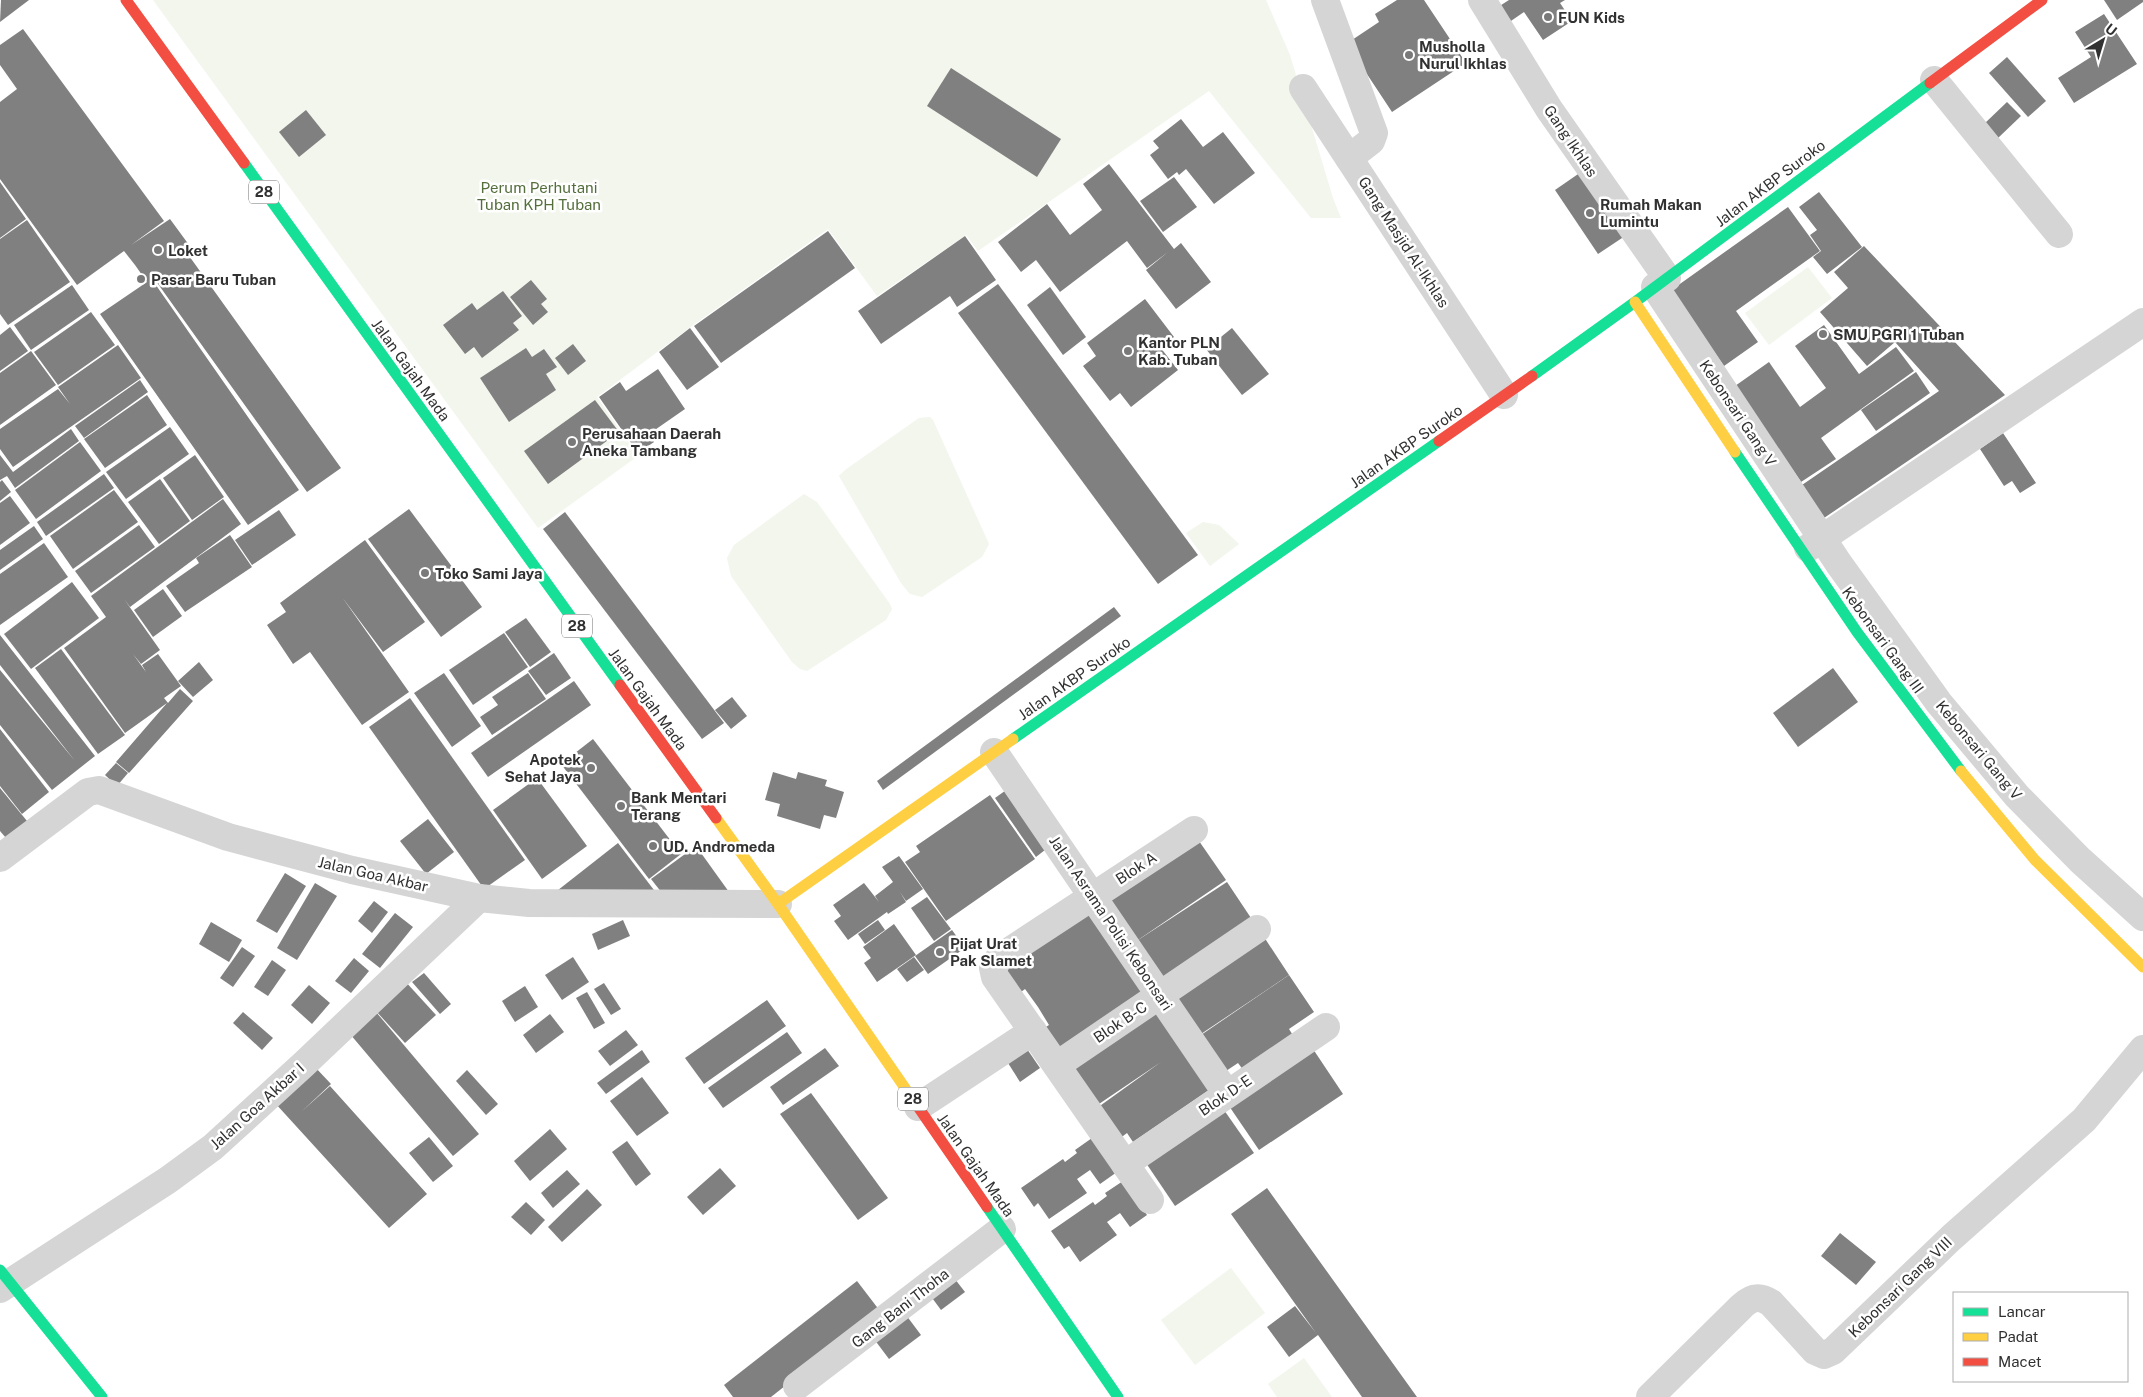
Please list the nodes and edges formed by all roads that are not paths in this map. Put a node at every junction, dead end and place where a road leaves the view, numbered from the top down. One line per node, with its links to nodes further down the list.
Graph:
1 (126, 0): 18 (main road, Jalan Gajah Mada / 28)
2 (1325, 0): 7 (street)
3 (1482, 0): 9 (street, Gang Ikhlas)
4 (2042, 0): 5 (main road, Jalan AKBP Suroko)
5 (1934, 80): 8 (street); 9 (main road, Jalan AKBP Suroko)
6 (1303, 88): 7 (street, Gang Masjid Al-Ikhlas)
7 (1349, 158): 11 (street, Gang Masjid Al-Ikhlas)
8 (2059, 234)
9 (1646, 294): 11 (main road, Jalan AKBP Suroko); 12 (street, Kebonsari Gang V)
10 (2143, 322): 12 (street)
11 (1504, 395): 13 (main road, Jalan AKBP Suroko)
12 (1812, 545): 19 (street, Kebonsari Gang V); 21 (main road, Kebonsari Gang III)
13 (994, 752): 16 (street, Jalan Asrama Polisi Kebonsari); 18 (main road, Jalan AKBP Suroko)
14 (1194, 830): 16 (street, Blok A)
15 (0, 858): 17 (street, Jalan Goa Akbar)
16 (1093, 897): 22 (street, Jalan Asrama Polisi Kebonsari); 24 (street, Blok A)
17 (479, 898): 18 (street, Jalan Goa Akbar); 32 (street, Jalan Goa Akbar I)
18 (778, 904): 28 (main road, Jalan Gajah Mada / 28)
19 (2143, 918)
20 (1257, 929): 22 (street, Blok B-C)
21 (2143, 967)
22 (1160, 995): 26 (street, Blok B-C); 27 (street, Jalan Asrama Polisi Kebonsari)
23 (1326, 1027): 27 (street, Blok D-E)
24 (1033, 1031): 26 (street); 28 (street)
25 (2143, 1049): 36 (street, Kebonsari Gang VIII)
26 (1057, 1065): 29 (street)
27 (1227, 1094): 29 (street, Blok D-E)
28 (918, 1107): 31 (main road, Jalan Gajah Mada / 28)
29 (1125, 1164): 30 (street)
30 (1150, 1200)
31 (1002, 1229): 33 (street, Gang Bani Thoha); 35 (main road, Jalan Gajah Mada / 28)
32 (3, 1280): 34 (main road)
33 (797, 1386)
34 (102, 1397)
35 (1118, 1397)
36 (1650, 1397)

